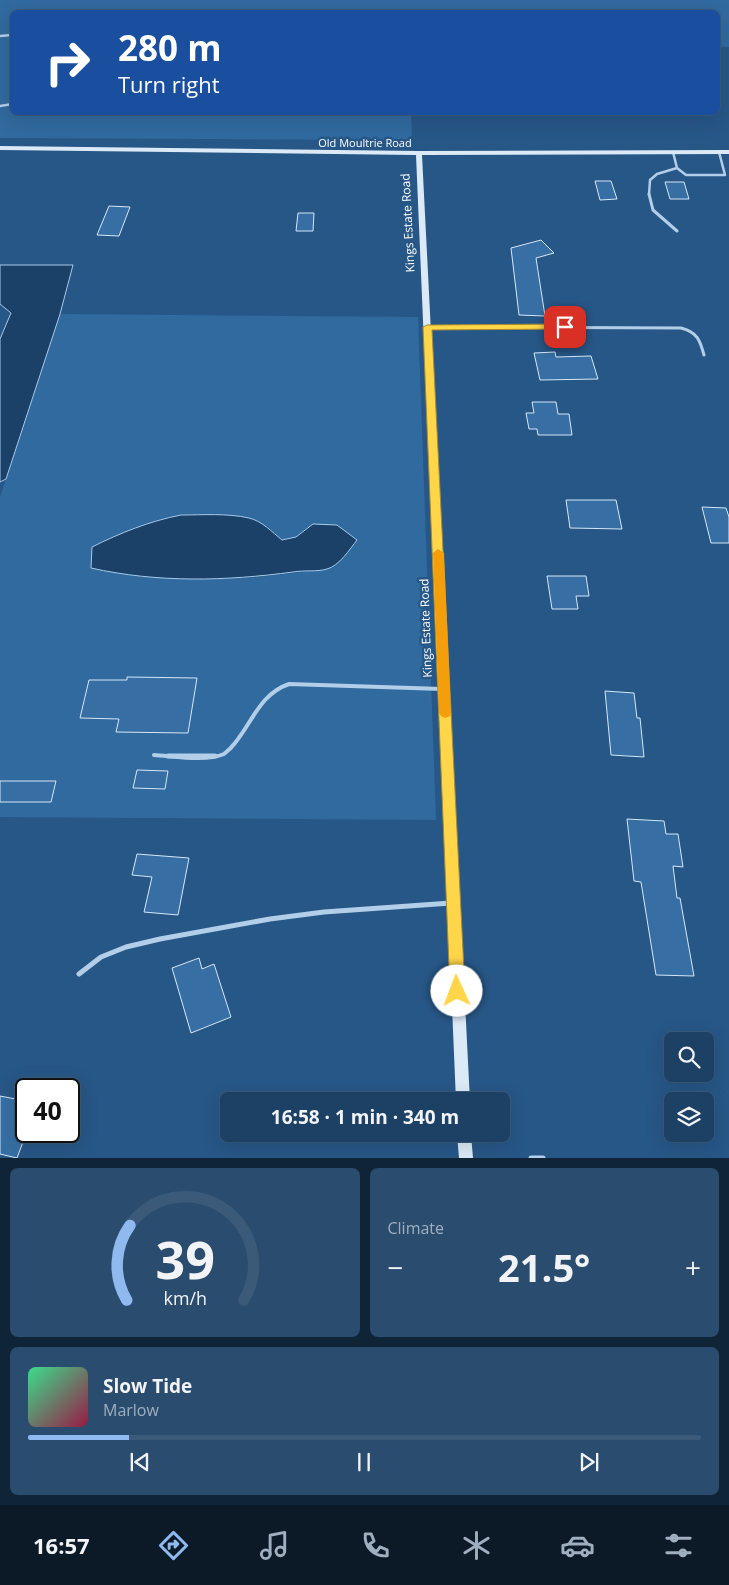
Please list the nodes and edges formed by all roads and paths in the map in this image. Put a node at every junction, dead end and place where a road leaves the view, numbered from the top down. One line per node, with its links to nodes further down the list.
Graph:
1 (0, 148): 5 (street, Old Moultrie Road)
2 (673, 152): 3 (street, Old Moultrie Road); 5 (street, Old Moultrie Road); 6 (lane)
3 (720, 152): 4 (street, Old Moultrie Road); 6 (lane)
4 (729, 152)
5 (419, 153): 8 (street, Kings Estate Road)
6 (677, 168): 7 (lane)
7 (677, 231)
8 (427, 327): 9 (lane); 10 (street, Kings Estate Road)
9 (704, 354)
10 (444, 689): 11 (lane); 12 (street, Kings Estate Road)
11 (154, 755)
12 (453, 903): 13 (lane); 14 (street, Kings Estate Road)
13 (79, 974)
14 (463, 1092)
15 (465, 1142): 16 (street)
16 (466, 1158)
17 (531, 1158): 18 (lane)
18 (543, 1158)

